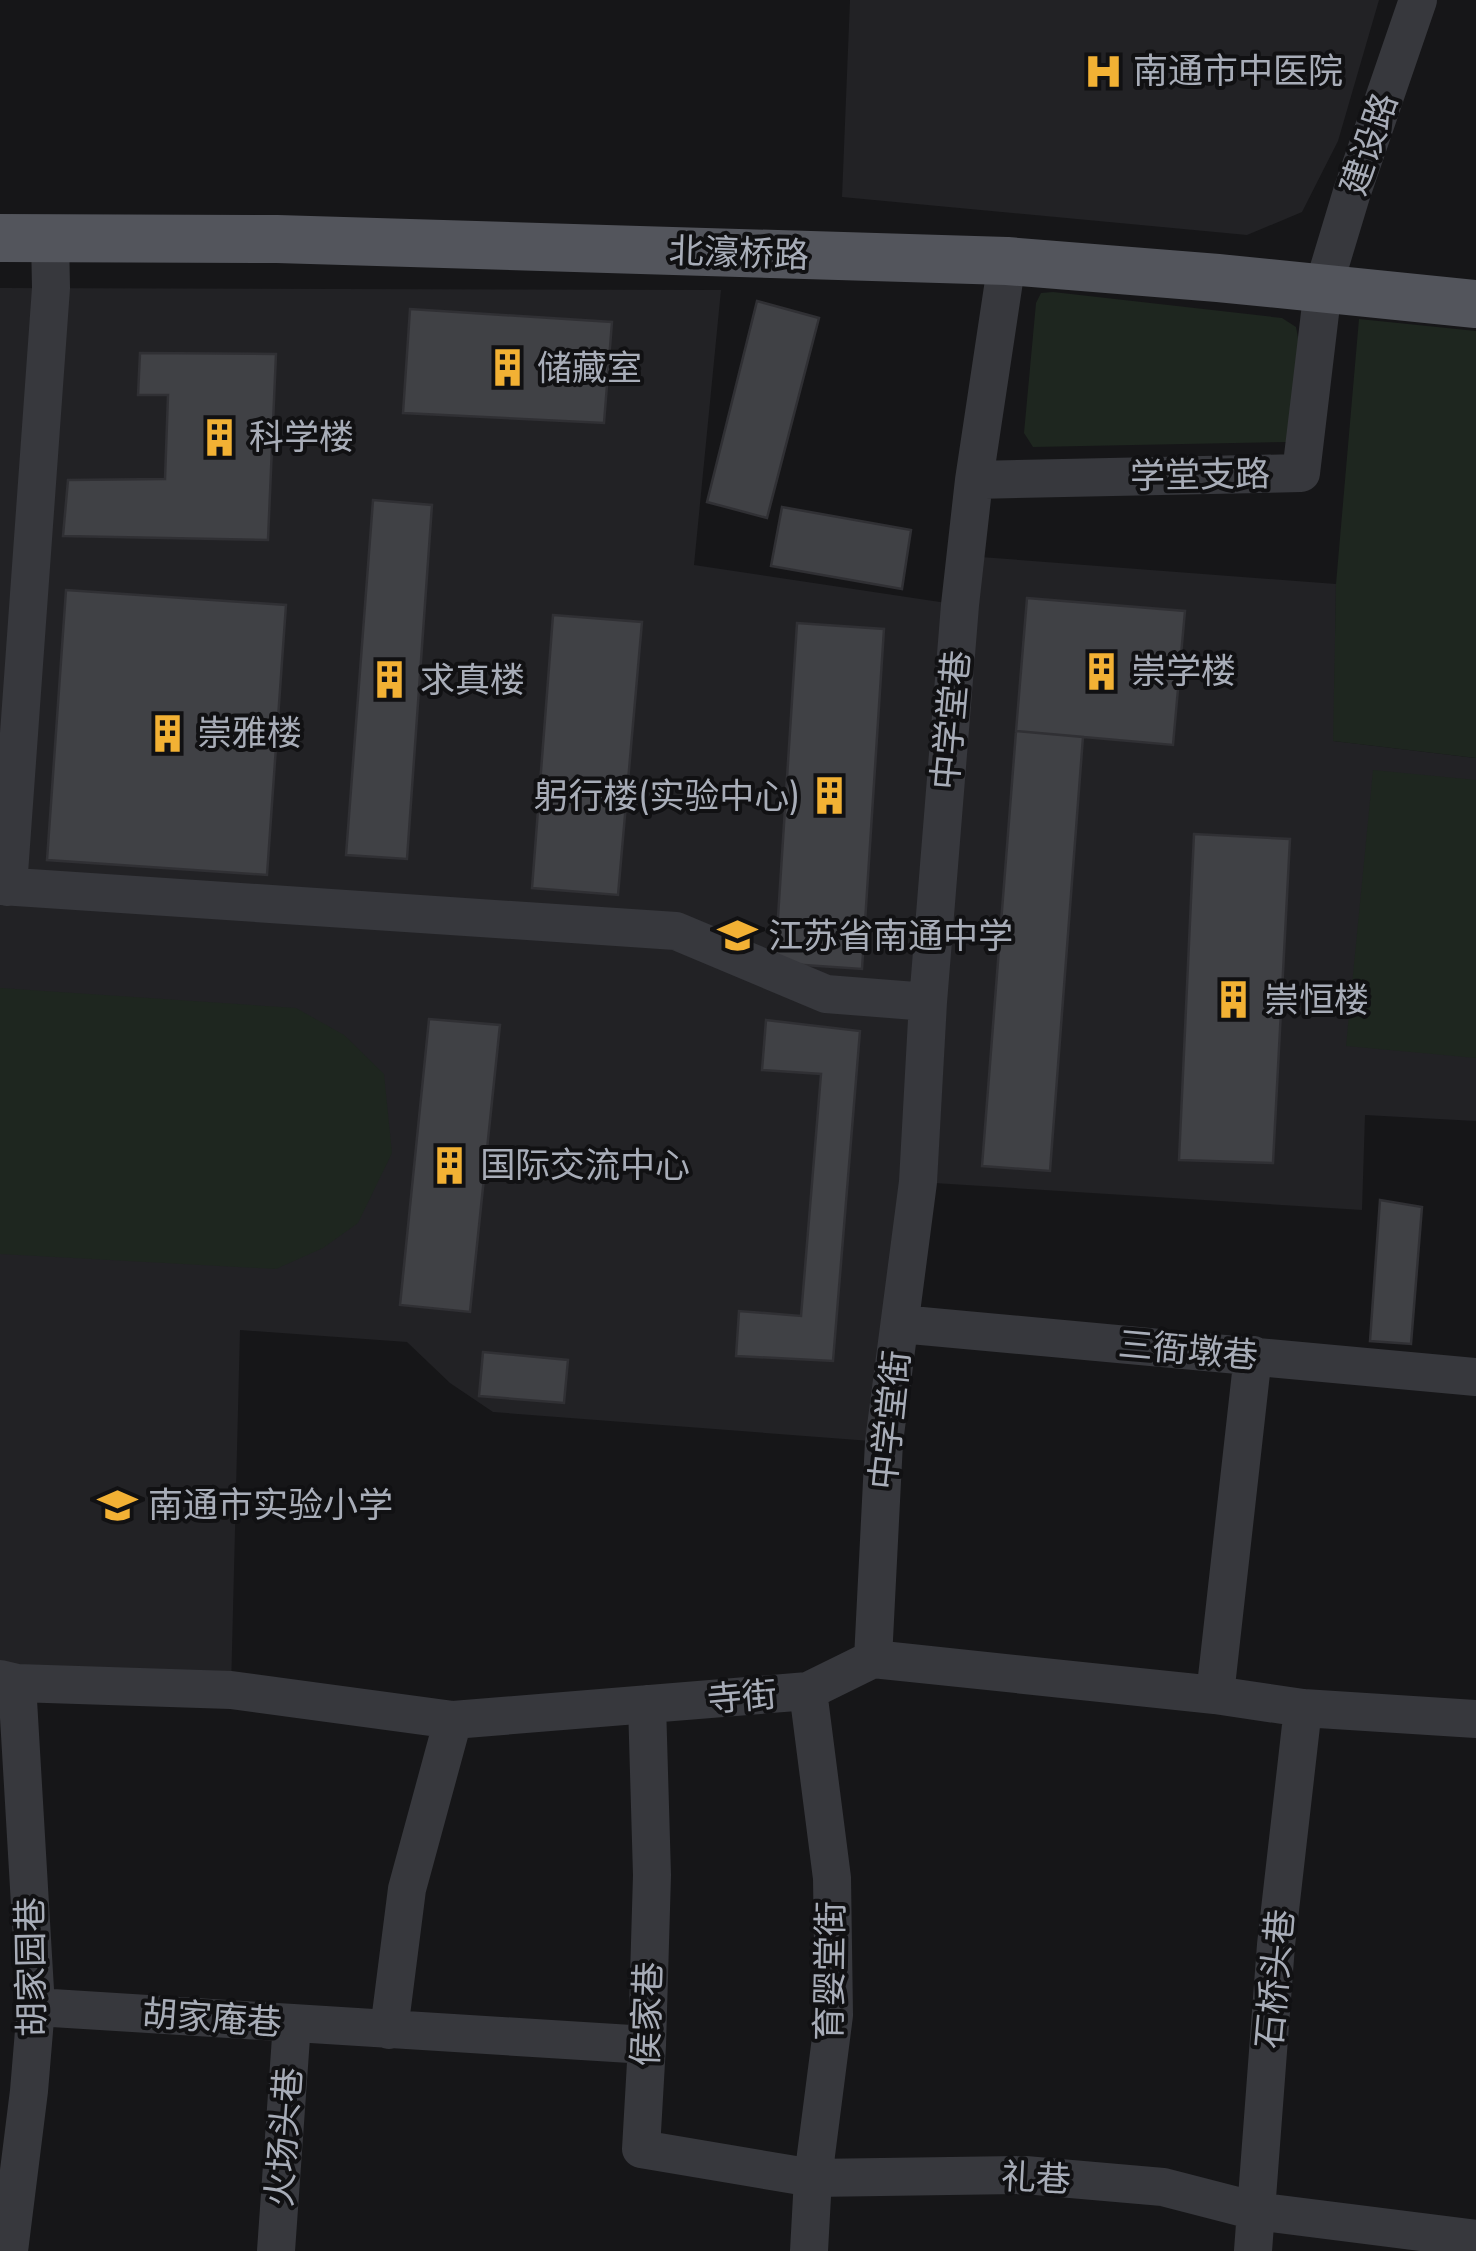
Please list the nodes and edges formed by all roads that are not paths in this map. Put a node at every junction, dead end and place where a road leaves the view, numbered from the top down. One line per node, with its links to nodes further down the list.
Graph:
1 (1418, 0): 5 (street, 建设路)
2 (0, 238): 3 (main road, 北濠桥路)
3 (50, 238): 4 (main road, 北濠桥路); 8 (street)
4 (1006, 261): 5 (main road, 北濠桥路); 7 (street, 中学堂巷)
5 (1324, 288): 6 (main road, 北濠桥路); 7 (street, 学堂支路)
6 (1476, 304)
7 (974, 480): 9 (street, 中学堂巷)
8 (4, 887): 9 (street)
9 (928, 1002): 10 (street, 中学堂巷)
10 (918, 1182): 11 (street, 中学堂街)
11 (900, 1324): 12 (street, 三衙墩巷); 14 (street, 中学堂街)
12 (1252, 1355): 13 (street, 三衙墩巷); 17 (street)
13 (1476, 1377)
14 (874, 1659): 16 (street, 寺街); 17 (street)
15 (8, 1681): 21 (street, 寺街); 22 (street, 胡家园巷)
16 (808, 1691): 18 (street, 寺街); 26 (street, 育婴堂街)
17 (1215, 1695): 19 (street)
18 (647, 1704): 21 (street, 寺街); 25 (street, 侯家巷)
19 (1302, 1708): 20 (street); 27 (street, 石桥头巷)
20 (1476, 1719)
21 (453, 1720): 24 (street)
22 (36, 2007): 23 (street, 胡家庵巷); 29 (street, 胡家园巷)
23 (292, 2023): 24 (street, 胡家庵巷); 30 (street, 火场头巷)
24 (389, 2030): 25 (street, 胡家庵巷)
25 (647, 2045): 26 (street, 侯家巷)
26 (813, 2178): 27 (street, 礼巷); 31 (street, 育婴堂街)
27 (1256, 2211): 28 (street, 礼巷); 32 (street, 石桥头巷)
28 (1476, 2239)
29 (10, 2251)
30 (276, 2251)
31 (808, 2251)
32 (1253, 2251)

